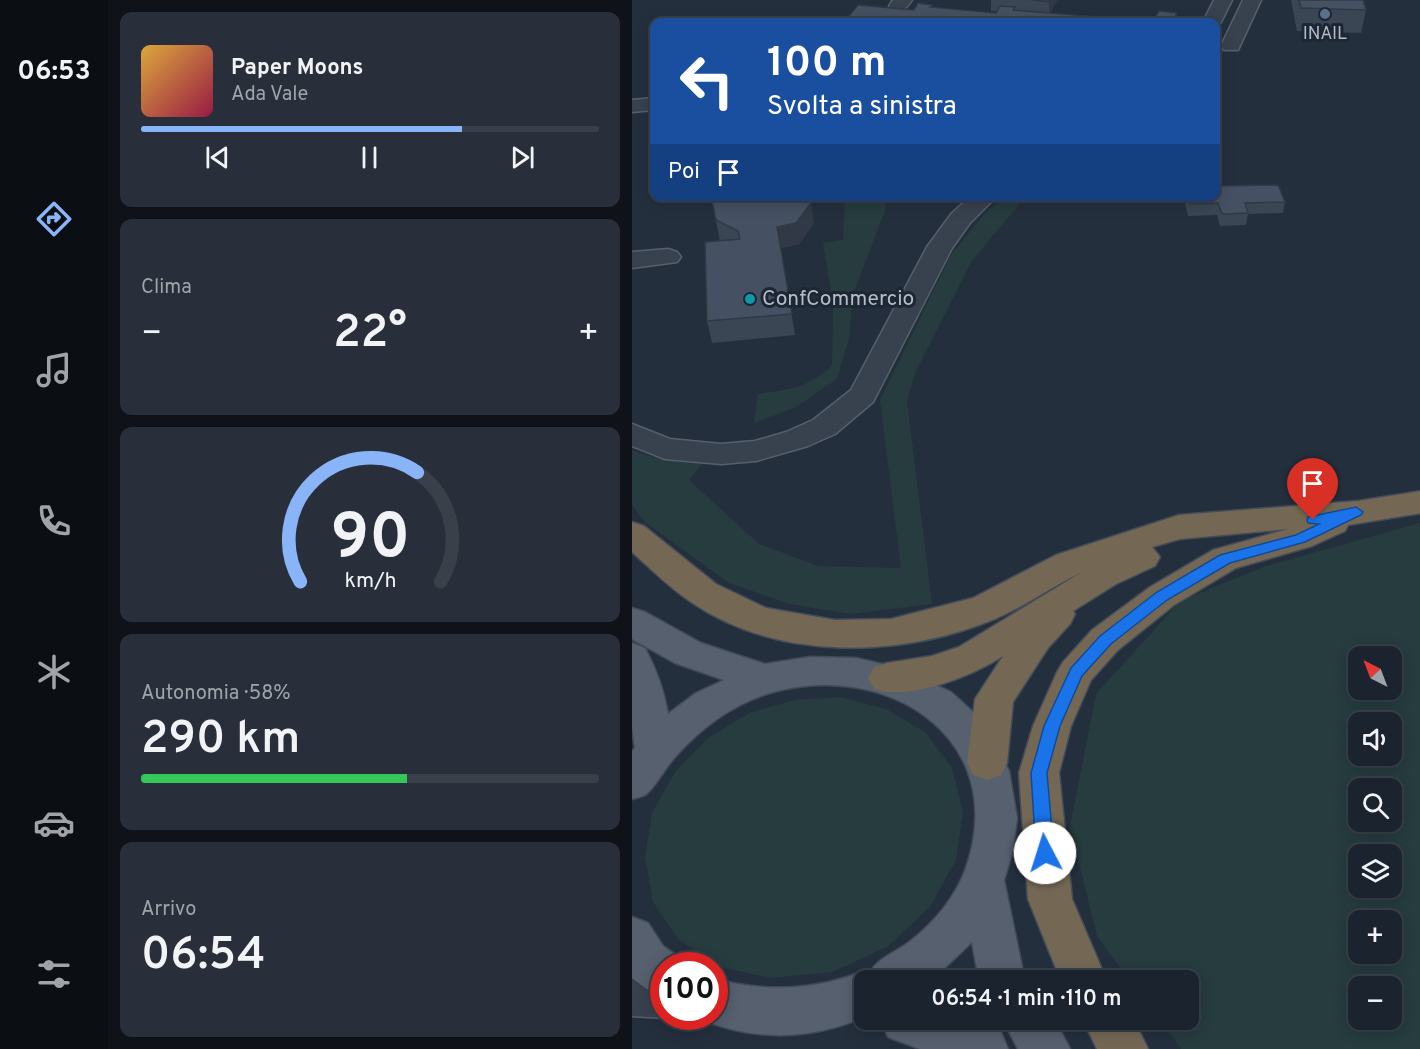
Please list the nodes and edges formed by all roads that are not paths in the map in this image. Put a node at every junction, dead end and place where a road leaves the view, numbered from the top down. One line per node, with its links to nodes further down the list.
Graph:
1 (1223, 0): 3 (street)
2 (1252, 0): 4 (street)
3 (1214, 18)
4 (1230, 46)
5 (650, 104): 6 (street)
6 (632, 106)
7 (980, 201): 10 (street)
8 (668, 256): 9 (street)
9 (632, 260)
10 (632, 434)
11 (1421, 502): 12 (highway)
12 (1356, 512): 13 (highway); 14 (highway); 27 (highway)
13 (632, 534)
14 (1074, 594): 17 (highway); 20 (highway)
15 (632, 622): 18 (main road)
16 (632, 658): 19 (main road)
17 (887, 678): 18 (main road); 20 (main road)
18 (766, 679): 19 (main road)
19 (655, 750): 21 (main road)
20 (987, 763): 22 (main road)
21 (632, 782)
22 (984, 882): 25 (main road); 26 (main road)
23 (632, 938): 24 (main road)
24 (650, 964)
25 (910, 970)
26 (1000, 970)
27 (1079, 970)
28 (632, 993): 29 (street)
29 (650, 994)
30 (854, 999): 31 (main road)
31 (728, 1006)
32 (932, 1030): 35 (main road)
33 (1034, 1030): 36 (main road)
34 (1113, 1030): 37 (highway)
35 (984, 1049)
36 (1046, 1049)
37 (1124, 1049)

